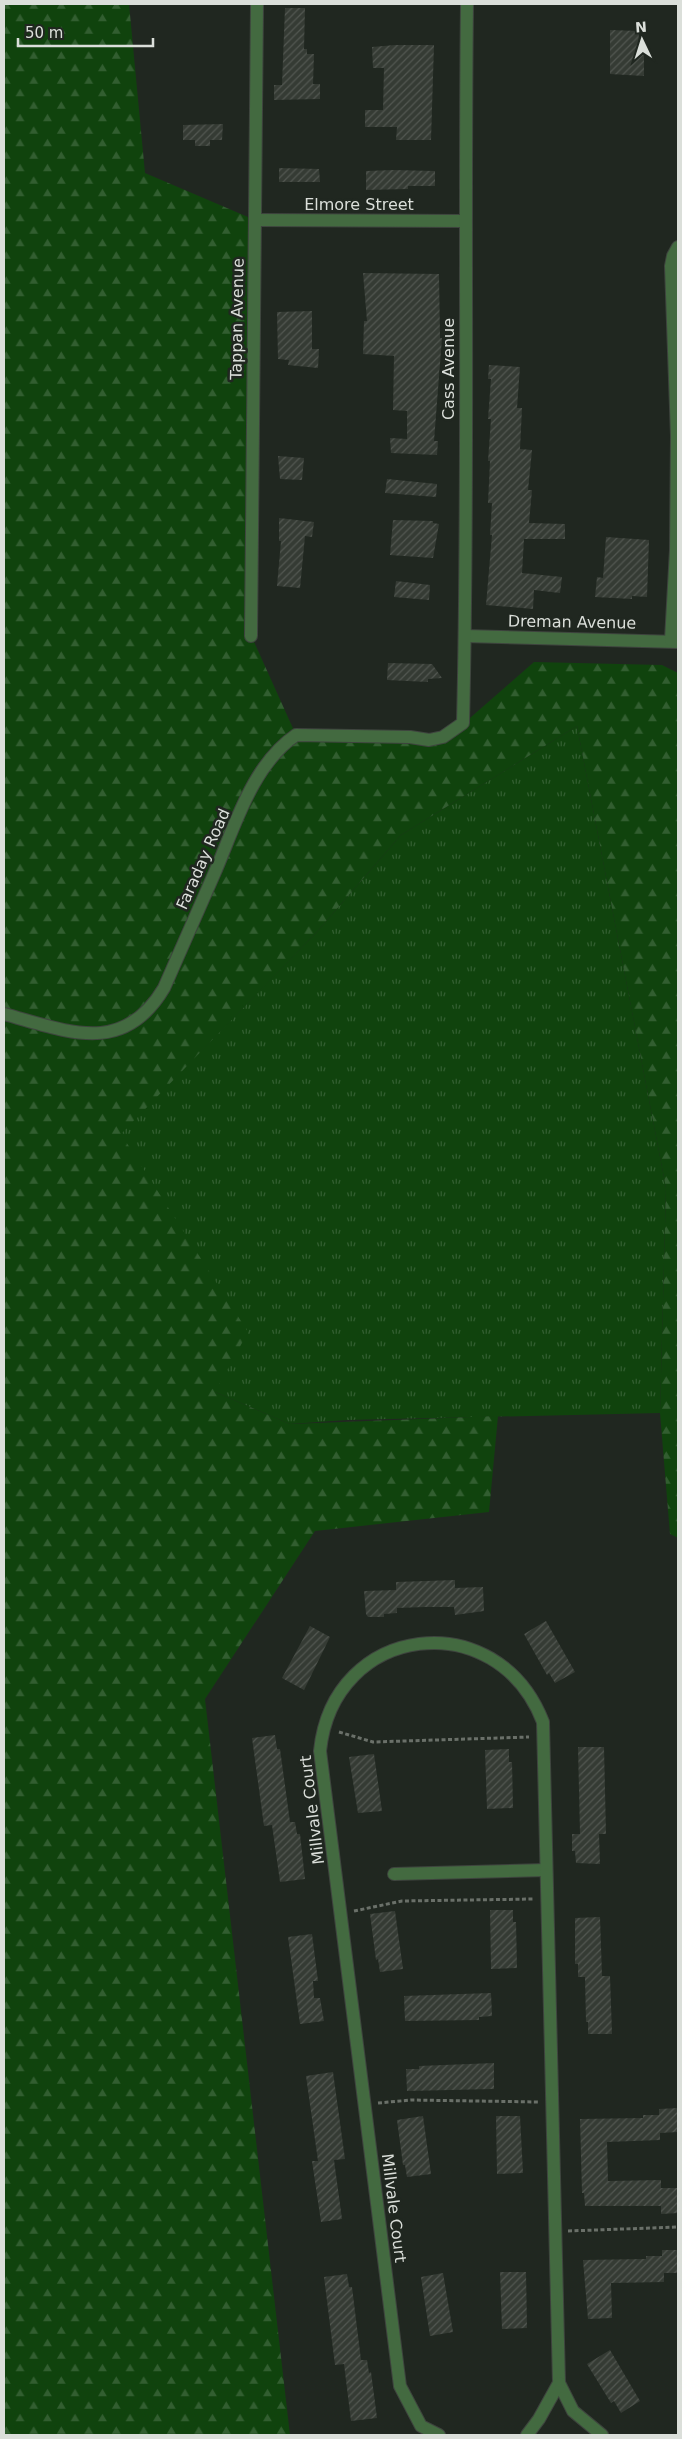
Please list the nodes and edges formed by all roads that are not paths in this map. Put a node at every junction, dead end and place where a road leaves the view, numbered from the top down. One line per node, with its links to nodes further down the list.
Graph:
1 (257, 4): 3 (street, Tappan Avenue)
2 (467, 4): 4 (street, Cass Avenue)
3 (254, 220): 4 (street, Elmore Street); 7 (street, Tappan Avenue)
4 (464, 221): 8 (street, Cass Avenue)
5 (678, 246): 6 (street)
6 (675, 311): 9 (street)
7 (251, 636)
8 (466, 636): 9 (street, Dreman Avenue); 10 (street, Cass Avenue)
9 (674, 641)
10 (455, 731): 11 (street, Faraday Road)
11 (4, 1014)
12 (546, 1870): 13 (street); 14 (street, Millvale Court); 15 (street, Millvale Court)
13 (394, 1874)
14 (559, 2383): 16 (street); 17 (street, Millvale Court)
15 (439, 2435)
16 (527, 2435)
17 (602, 2435)

